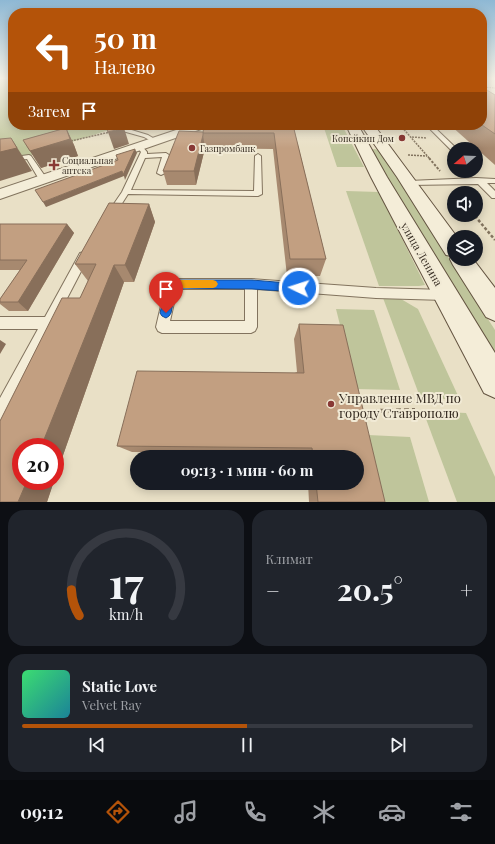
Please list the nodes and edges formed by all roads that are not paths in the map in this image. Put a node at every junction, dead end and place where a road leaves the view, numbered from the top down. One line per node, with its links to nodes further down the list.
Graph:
1 (121, 130): 6 (lane)
2 (188, 130): 6 (street)
3 (354, 130): 24 (main road, улица Ленина)
4 (371, 130): 15 (main road)
5 (434, 130): 7 (lane)
6 (155, 141): 8 (street)
7 (447, 143)
8 (140, 151): 11 (lane); 12 (street); 16 (lane)
9 (258, 156): 16 (lane)
10 (0, 161): 12 (lane)
11 (161, 173)
12 (44, 179): 17 (street)
13 (483, 180): 14 (lane); 15 (lane); 18 (lane)
14 (495, 181)
15 (409, 183): 20 (main road)
16 (126, 192): 19 (lane)
17 (0, 194)
18 (495, 196)
19 (104, 223)
20 (447, 239)
21 (88, 249): 27 (lane)
22 (466, 266): 25 (main road)
23 (252, 284): 23 (lane); 24 (lane)
24 (446, 295): 28 (main road, улица Ленина)
25 (495, 309)
26 (0, 323): 27 (lane)
27 (48, 323): 29 (lane)
28 (495, 382)
29 (0, 413)

